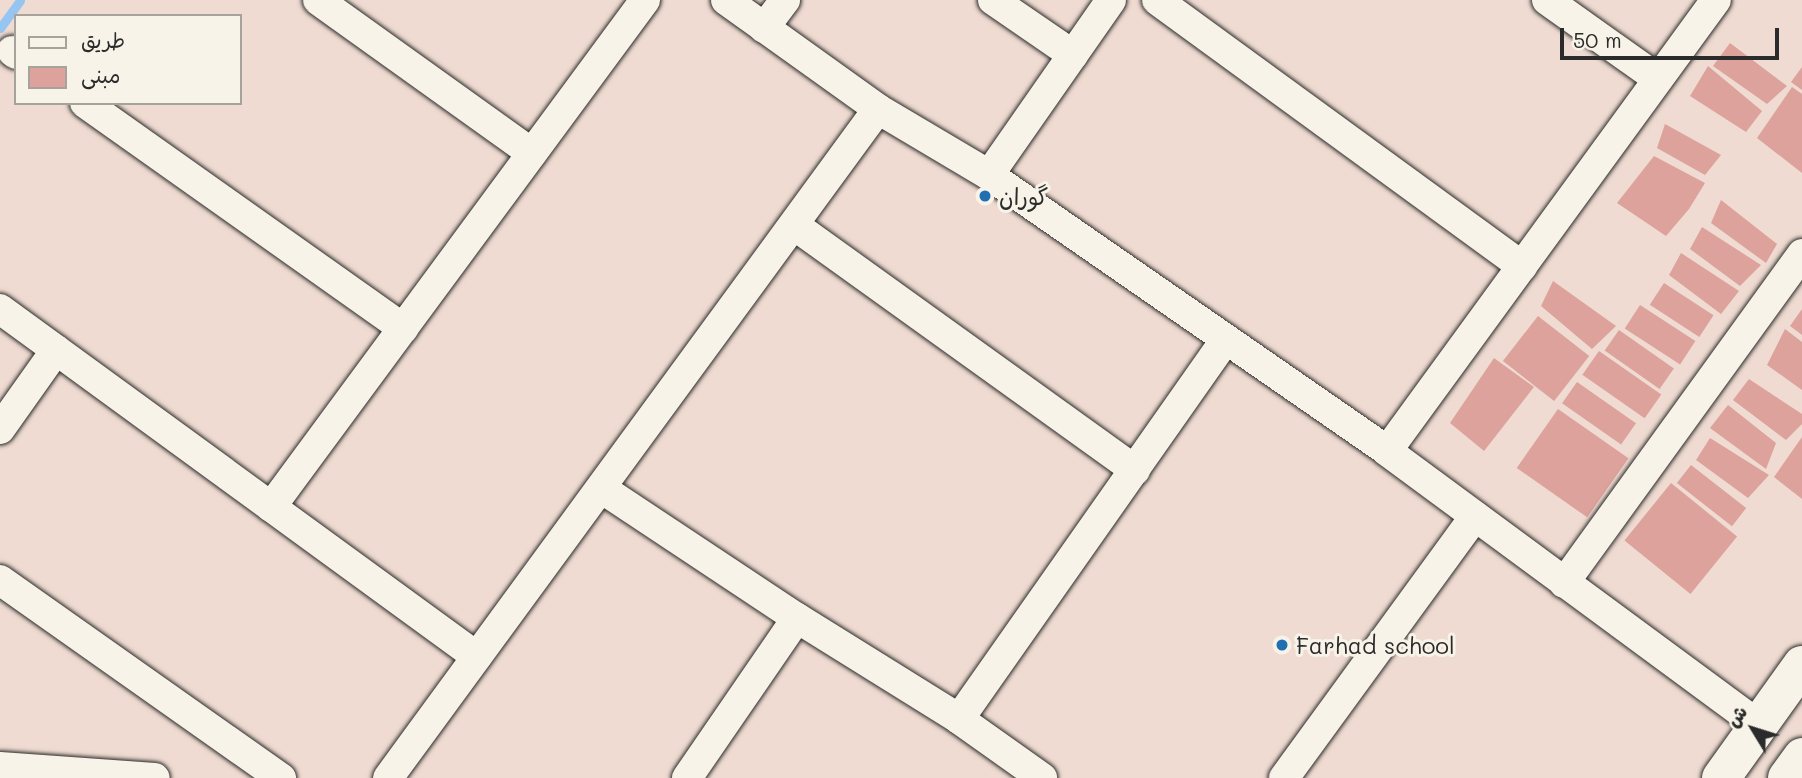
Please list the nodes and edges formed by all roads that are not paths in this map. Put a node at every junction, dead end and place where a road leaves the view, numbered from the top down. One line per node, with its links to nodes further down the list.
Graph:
1 (318, 0): 15 (street)
2 (645, 0): 15 (street)
3 (726, 0): 10 (street)
4 (785, 0): 10 (street)
5 (993, 0): 11 (street)
6 (1111, 0): 11 (street)
7 (1157, 0): 19 (street)
8 (1547, 0): 12 (street)
9 (1716, 0): 12 (street)
10 (764, 28): 14 (street)
11 (1073, 55): 16 (street)
12 (1658, 79): 19 (street)
13 (88, 105): 21 (street)
14 (878, 109): 16 (street); 17 (street)
15 (532, 153): 21 (street)
16 (989, 175): 22 (street)
17 (794, 225): 26 (street); 27 (street)
18 (1802, 254): 31 (street)
19 (1522, 266): 25 (street)
20 (0, 309): 23 (street)
21 (403, 328): 28 (street)
22 (1224, 340): 25 (street); 26 (street)
23 (56, 350): 24 (street); 28 (street)
24 (0, 429)
25 (1387, 451): 29 (street)
26 (1135, 470): 35 (street)
27 (601, 488): 32 (street); 33 (street)
28 (271, 506): 33 (street)
29 (1475, 516): 31 (street); 44 (street)
30 (0, 580): 40 (street)
31 (1563, 583): 36 (street)
32 (797, 618): 35 (street); 42 (street)
33 (477, 657): 41 (street)
34 (1802, 666): 36 (street)
35 (959, 719): 43 (street)
36 (1759, 725): 45 (street)
37 (1802, 757): 46 (street)
38 (0, 767): 39 (street)
39 (155, 778)
40 (281, 778)
41 (388, 778)
42 (687, 778)
43 (1042, 778)
44 (1284, 778)
45 (1721, 778)
46 (1787, 778)

